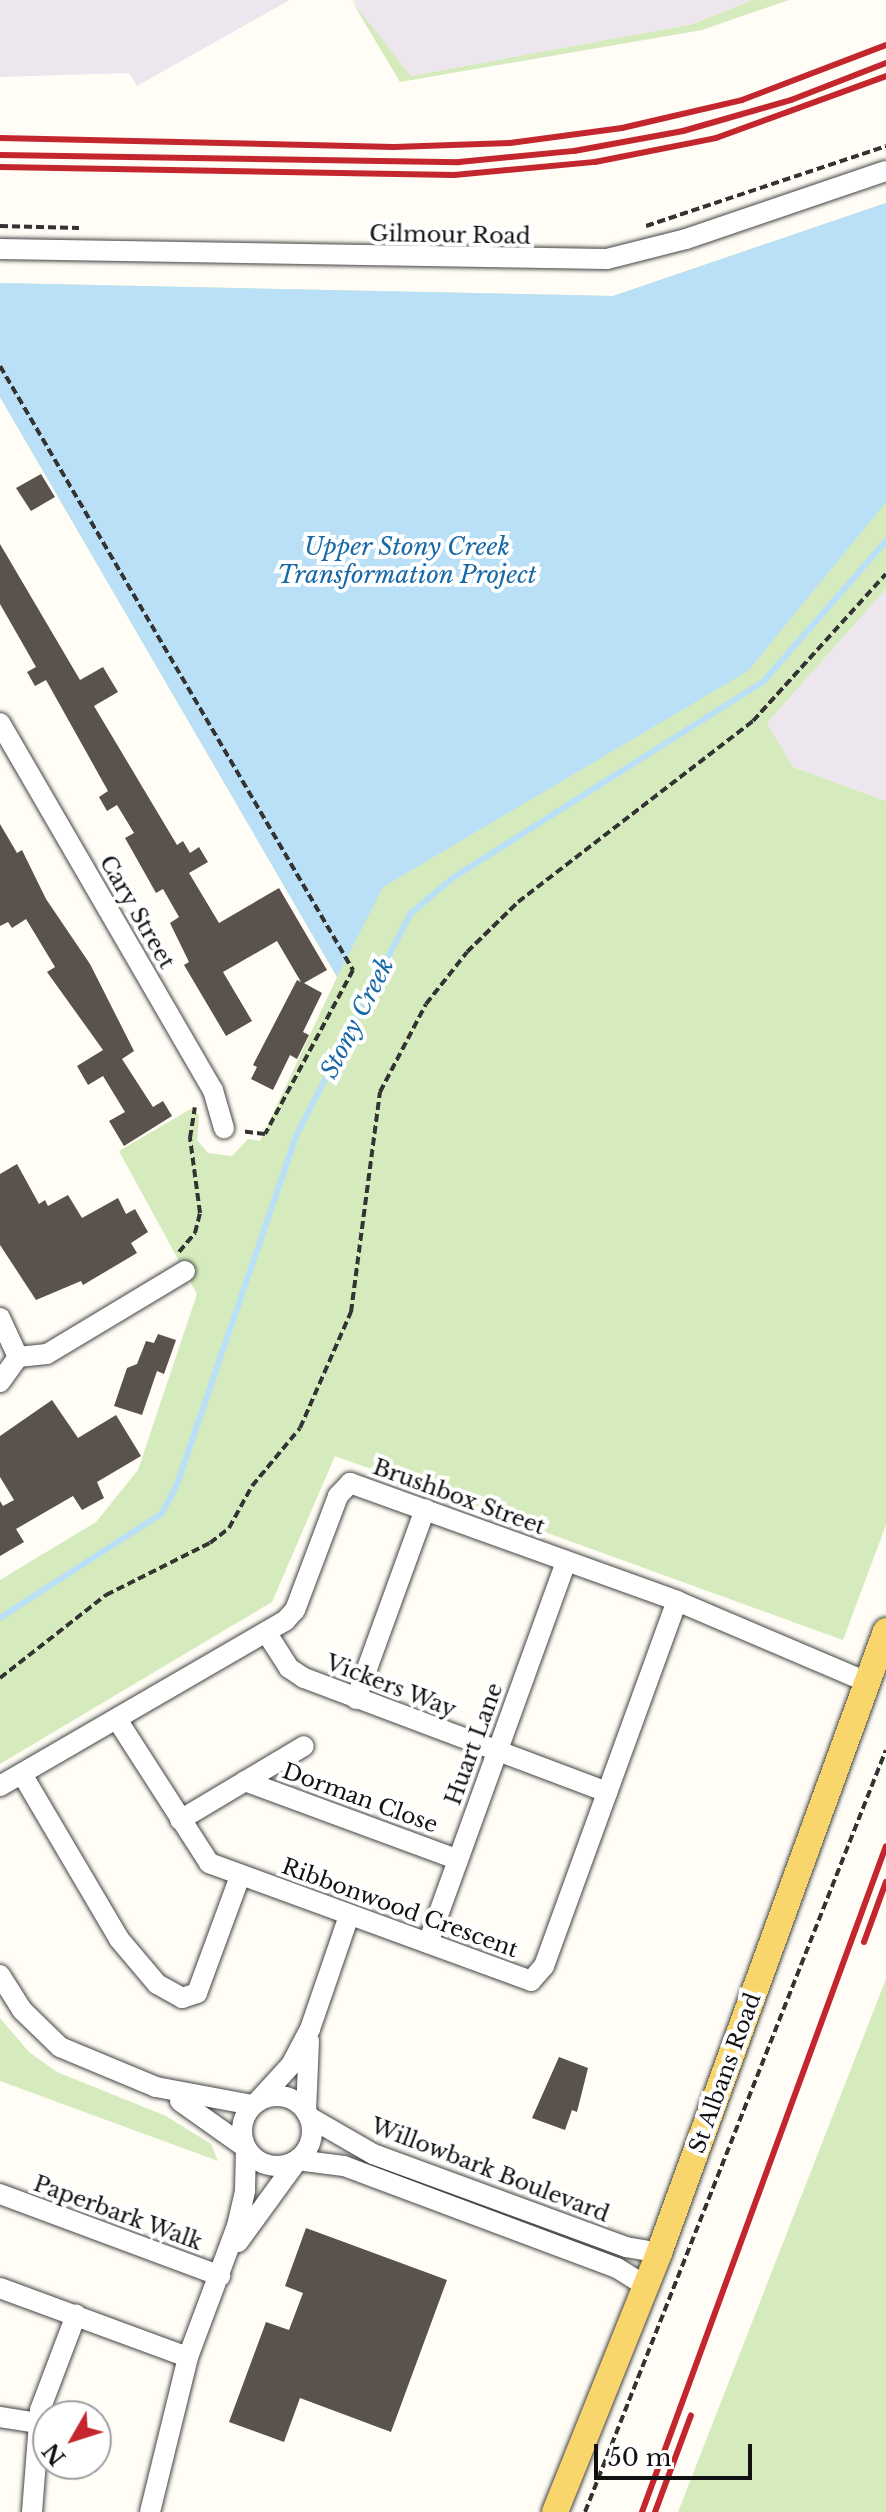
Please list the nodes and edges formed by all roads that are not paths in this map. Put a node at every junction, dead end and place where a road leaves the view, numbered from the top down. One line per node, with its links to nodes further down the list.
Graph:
1 (886, 171): 2 (street, Gilmour Road)
2 (0, 249)
3 (0, 723): 4 (street, Cary Street)
4 (224, 1128)
5 (182, 1262): 7 (street)
6 (0, 1318): 7 (street)
7 (18, 1357): 8 (street)
8 (0, 1382)
9 (425, 1509): 10 (street, Brushbox Street); 13 (street, Brushbox Street); 15 (street)
10 (566, 1561): 11 (street, Brushbox Street); 18 (street, Huart Lane)
11 (677, 1601): 14 (street, Brushbox Street); 22 (street, Ribbonwood Crescent)
12 (886, 1631): 14 (main road, St Albans Road)
13 (266, 1632): 15 (street, Vickers Way); 16 (street, Brushbox Street)
14 (867, 1682): 36 (main road, St Albans Road)
15 (356, 1699): 18 (street, Vickers Way)
16 (118, 1721): 19 (street, Brushbox Street); 23 (street, Ribbonwood Crescent)
17 (304, 1746): 20 (street, Dorman Close)
18 (497, 1751): 22 (street, Vickers Way); 24 (street, Huart Lane)
19 (22, 1774): 21 (street, Brushbox Street); 25 (street)
20 (245, 1781): 23 (street, Dorman Close); 24 (street, Dorman Close)
21 (0, 1786)
22 (607, 1792): 27 (street, Ribbonwood Crescent)
23 (180, 1820): 25 (street, Ribbonwood Crescent)
24 (458, 1860): 27 (street, Huart Lane)
25 (240, 1876): 26 (street, Ribbonwood Crescent)
26 (349, 1916): 27 (street, Ribbonwood Crescent); 29 (street)
27 (428, 1943)
28 (0, 1975): 30 (street)
29 (310, 2029): 31 (street); 32 (street)
30 (156, 2087): 31 (street); 33 (street)
31 (255, 2103): 32 (street); 33 (street)
32 (308, 2114): 34 (street); 36 (street, Willowbark Boulevard)
33 (245, 2148): 34 (street); 37 (street)
34 (297, 2161): 37 (street); 38 (street, Willowbark Boulevard)
35 (0, 2194): 37 (street, Paperbark Walk)
36 (659, 2253): 38 (main road, St Albans Road)
37 (222, 2271): 41 (street)
38 (646, 2286): 48 (main road, St Albans Road)
39 (1, 2291): 40 (street)
40 (76, 2315): 41 (street); 42 (street)
41 (188, 2357): 47 (street)
42 (47, 2400)
43 (0, 2417): 44 (street)
44 (32, 2422)
45 (35, 2480): 46 (street)
46 (32, 2512)
47 (150, 2512)
48 (555, 2512)

